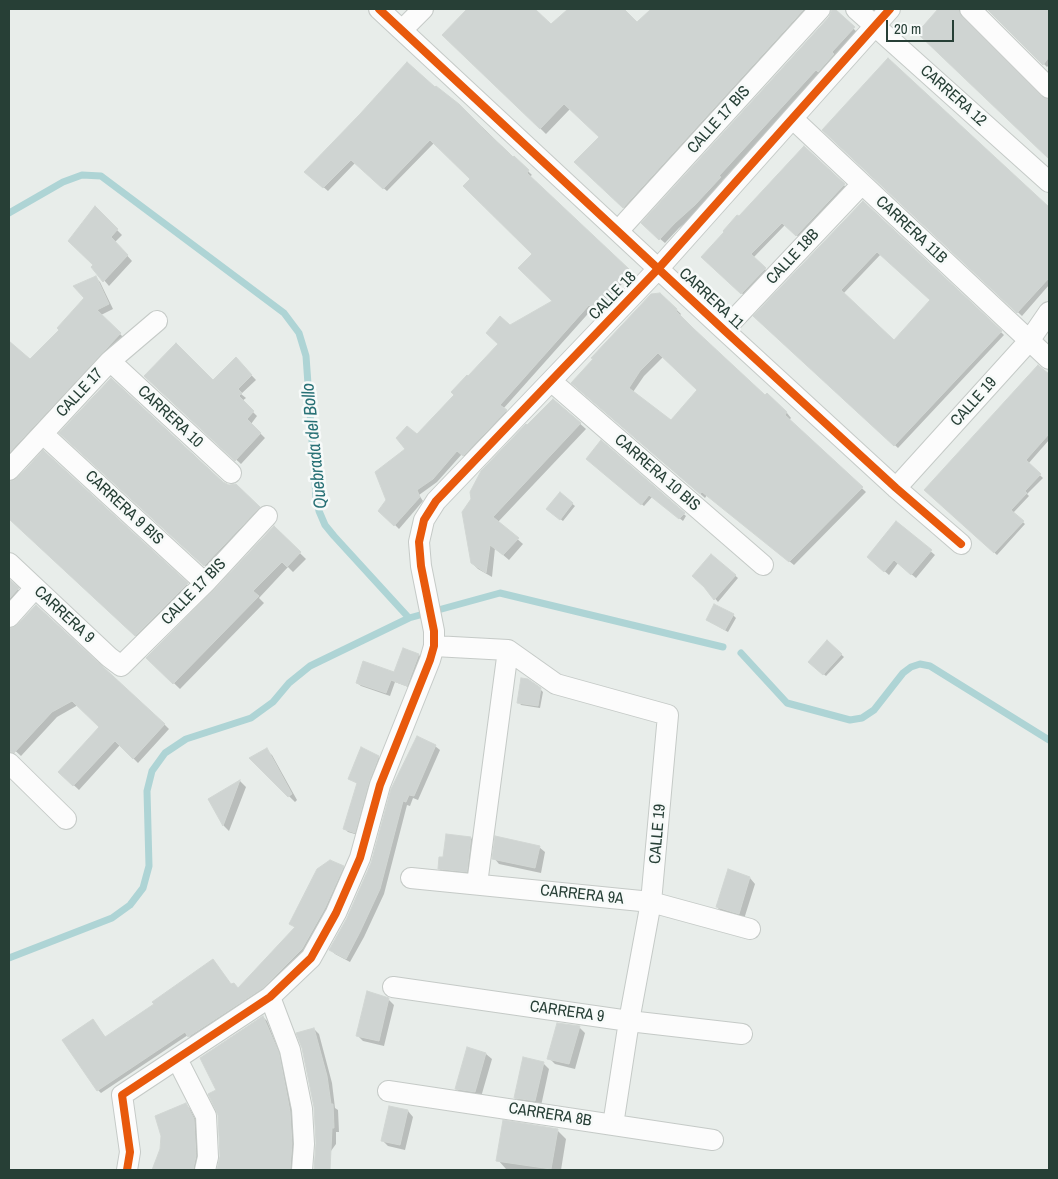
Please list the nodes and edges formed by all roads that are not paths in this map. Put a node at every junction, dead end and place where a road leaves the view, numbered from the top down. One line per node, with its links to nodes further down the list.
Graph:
1 (379, 9): 8 (street, CARRERA 11)
2 (423, 9): 8 (street)
3 (820, 9): 13 (street, CALLE 17 BIS)
4 (856, 9): 7 (street, CARRERA 12)
5 (890, 9): 7 (street, CALLE 18)
6 (970, 9): 9 (street)
7 (874, 26): 10 (street, CALLE 18); 11 (street, CARRERA 12)
8 (402, 30): 13 (street, CARRERA 11)
9 (1049, 88)
10 (793, 119): 12 (street, CARRERA 11B); 14 (street, CALLE 18)
11 (1049, 182)
12 (862, 184): 17 (street, CALLE 18B); 18 (street, CARRERA 11B)
13 (618, 231): 14 (street, CARRERA 11)
14 (658, 269): 17 (street, CARRERA 11); 21 (street, CALLE 18)
15 (1049, 312): 18 (street, CALLE 19)
16 (157, 321): 20 (street, CALLE 17)
17 (724, 330): 25 (street, CARRERA 11)
18 (1029, 341): 19 (street, CARRERA 11B); 25 (street, CALLE 19)
19 (1049, 359)
20 (110, 361): 22 (street, CALLE 17); 24 (street, CARRERA 10)
21 (551, 381): 29 (street, CARRERA 10 BIS); 33 (street, CALLE 18)
22 (43, 434): 23 (street, CALLE 17); 30 (street, CARRERA 9 BIS)
23 (9, 470)
24 (231, 473)
25 (896, 488): 27 (street, CARRERA 11)
26 (267, 516): 30 (street, CALLE 17 BIS)
27 (960, 544)
28 (9, 563): 31 (street, CARRERA 9)
29 (763, 565)
30 (205, 583): 35 (street, CALLE 17 BIS)
31 (36, 588): 32 (street); 35 (street, CARRERA 9)
32 (9, 617)
33 (434, 639): 34 (street); 43 (street)
34 (508, 650): 39 (street); 40 (street, CALLE 19)
35 (120, 666)
36 (9, 763): 37 (street)
37 (66, 819)
38 (411, 878): 39 (street, CARRERA 9A)
39 (476, 884): 40 (street, CARRERA 9A)
40 (651, 902): 41 (street, CARRERA 9A); 44 (street, CALLE 19)
41 (750, 929)
42 (393, 987): 44 (street, CARRERA 9)
43 (270, 997): 46 (street); 52 (street)
44 (629, 1021): 45 (street, CARRERA 9); 48 (street, CALLE 19)
45 (742, 1034)
46 (177, 1059): 50 (street); 51 (street)
47 (388, 1091): 48 (street, CARRERA 8B)
48 (613, 1125): 49 (street, CARRERA 8B)
49 (713, 1140)
50 (127, 1170)
51 (205, 1170)
52 (302, 1170)

